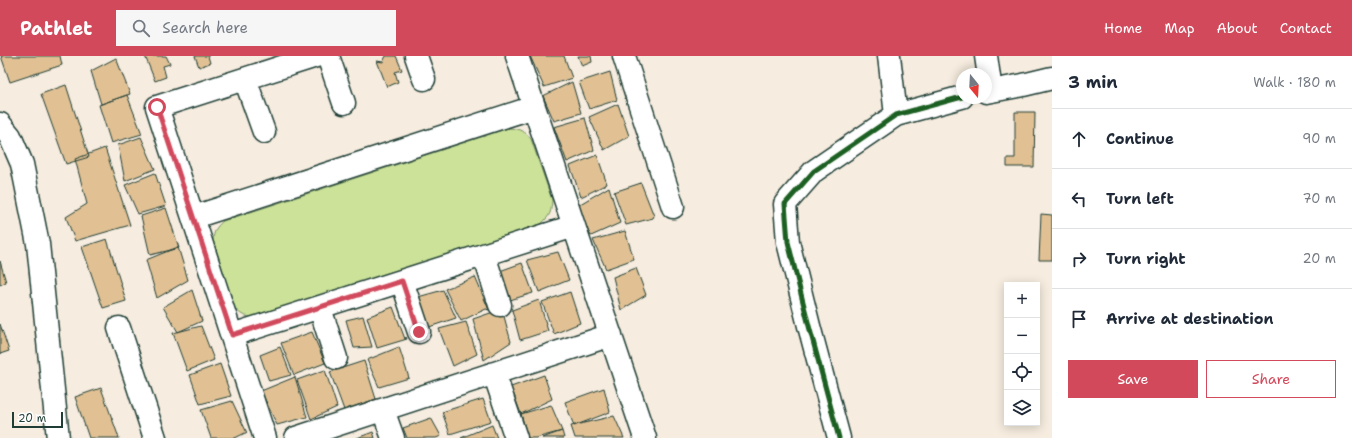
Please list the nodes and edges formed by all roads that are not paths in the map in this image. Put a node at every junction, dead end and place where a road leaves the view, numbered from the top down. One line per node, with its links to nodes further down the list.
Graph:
1 (316, 56): 10 (street)
2 (328, 56): 14 (street)
3 (416, 56): 11 (street)
4 (517, 56): 15 (street)
5 (624, 56): 19 (street)
6 (889, 56): 16 (street)
7 (986, 56): 8 (street)
8 (987, 68)
9 (1052, 78): 12 (street)
10 (245, 79): 18 (street); 20 (street)
11 (424, 79)
12 (992, 91)
13 (956, 99): 16 (street)
14 (344, 103)
15 (534, 107): 20 (street); 21 (street)
16 (896, 115): 40 (street)
17 (0, 124): 33 (street)
18 (264, 132)
19 (673, 207)
20 (194, 217): 28 (street)
21 (574, 226): 22 (street); 29 (street)
22 (484, 255): 23 (street); 24 (street)
23 (402, 281): 25 (street); 27 (street)
24 (500, 305)
25 (320, 308): 28 (street); 30 (street)
26 (119, 328): 34 (street)
27 (419, 332)
28 (232, 335): 35 (street)
29 (610, 336): 31 (street); 39 (street)
30 (336, 358)
31 (494, 373): 32 (street); 38 (street)
32 (383, 410): 36 (street); 37 (street)
33 (58, 438)
34 (155, 438)
35 (265, 438)
36 (296, 438)
37 (393, 438)
38 (516, 438)
39 (645, 438)
40 (839, 438)

